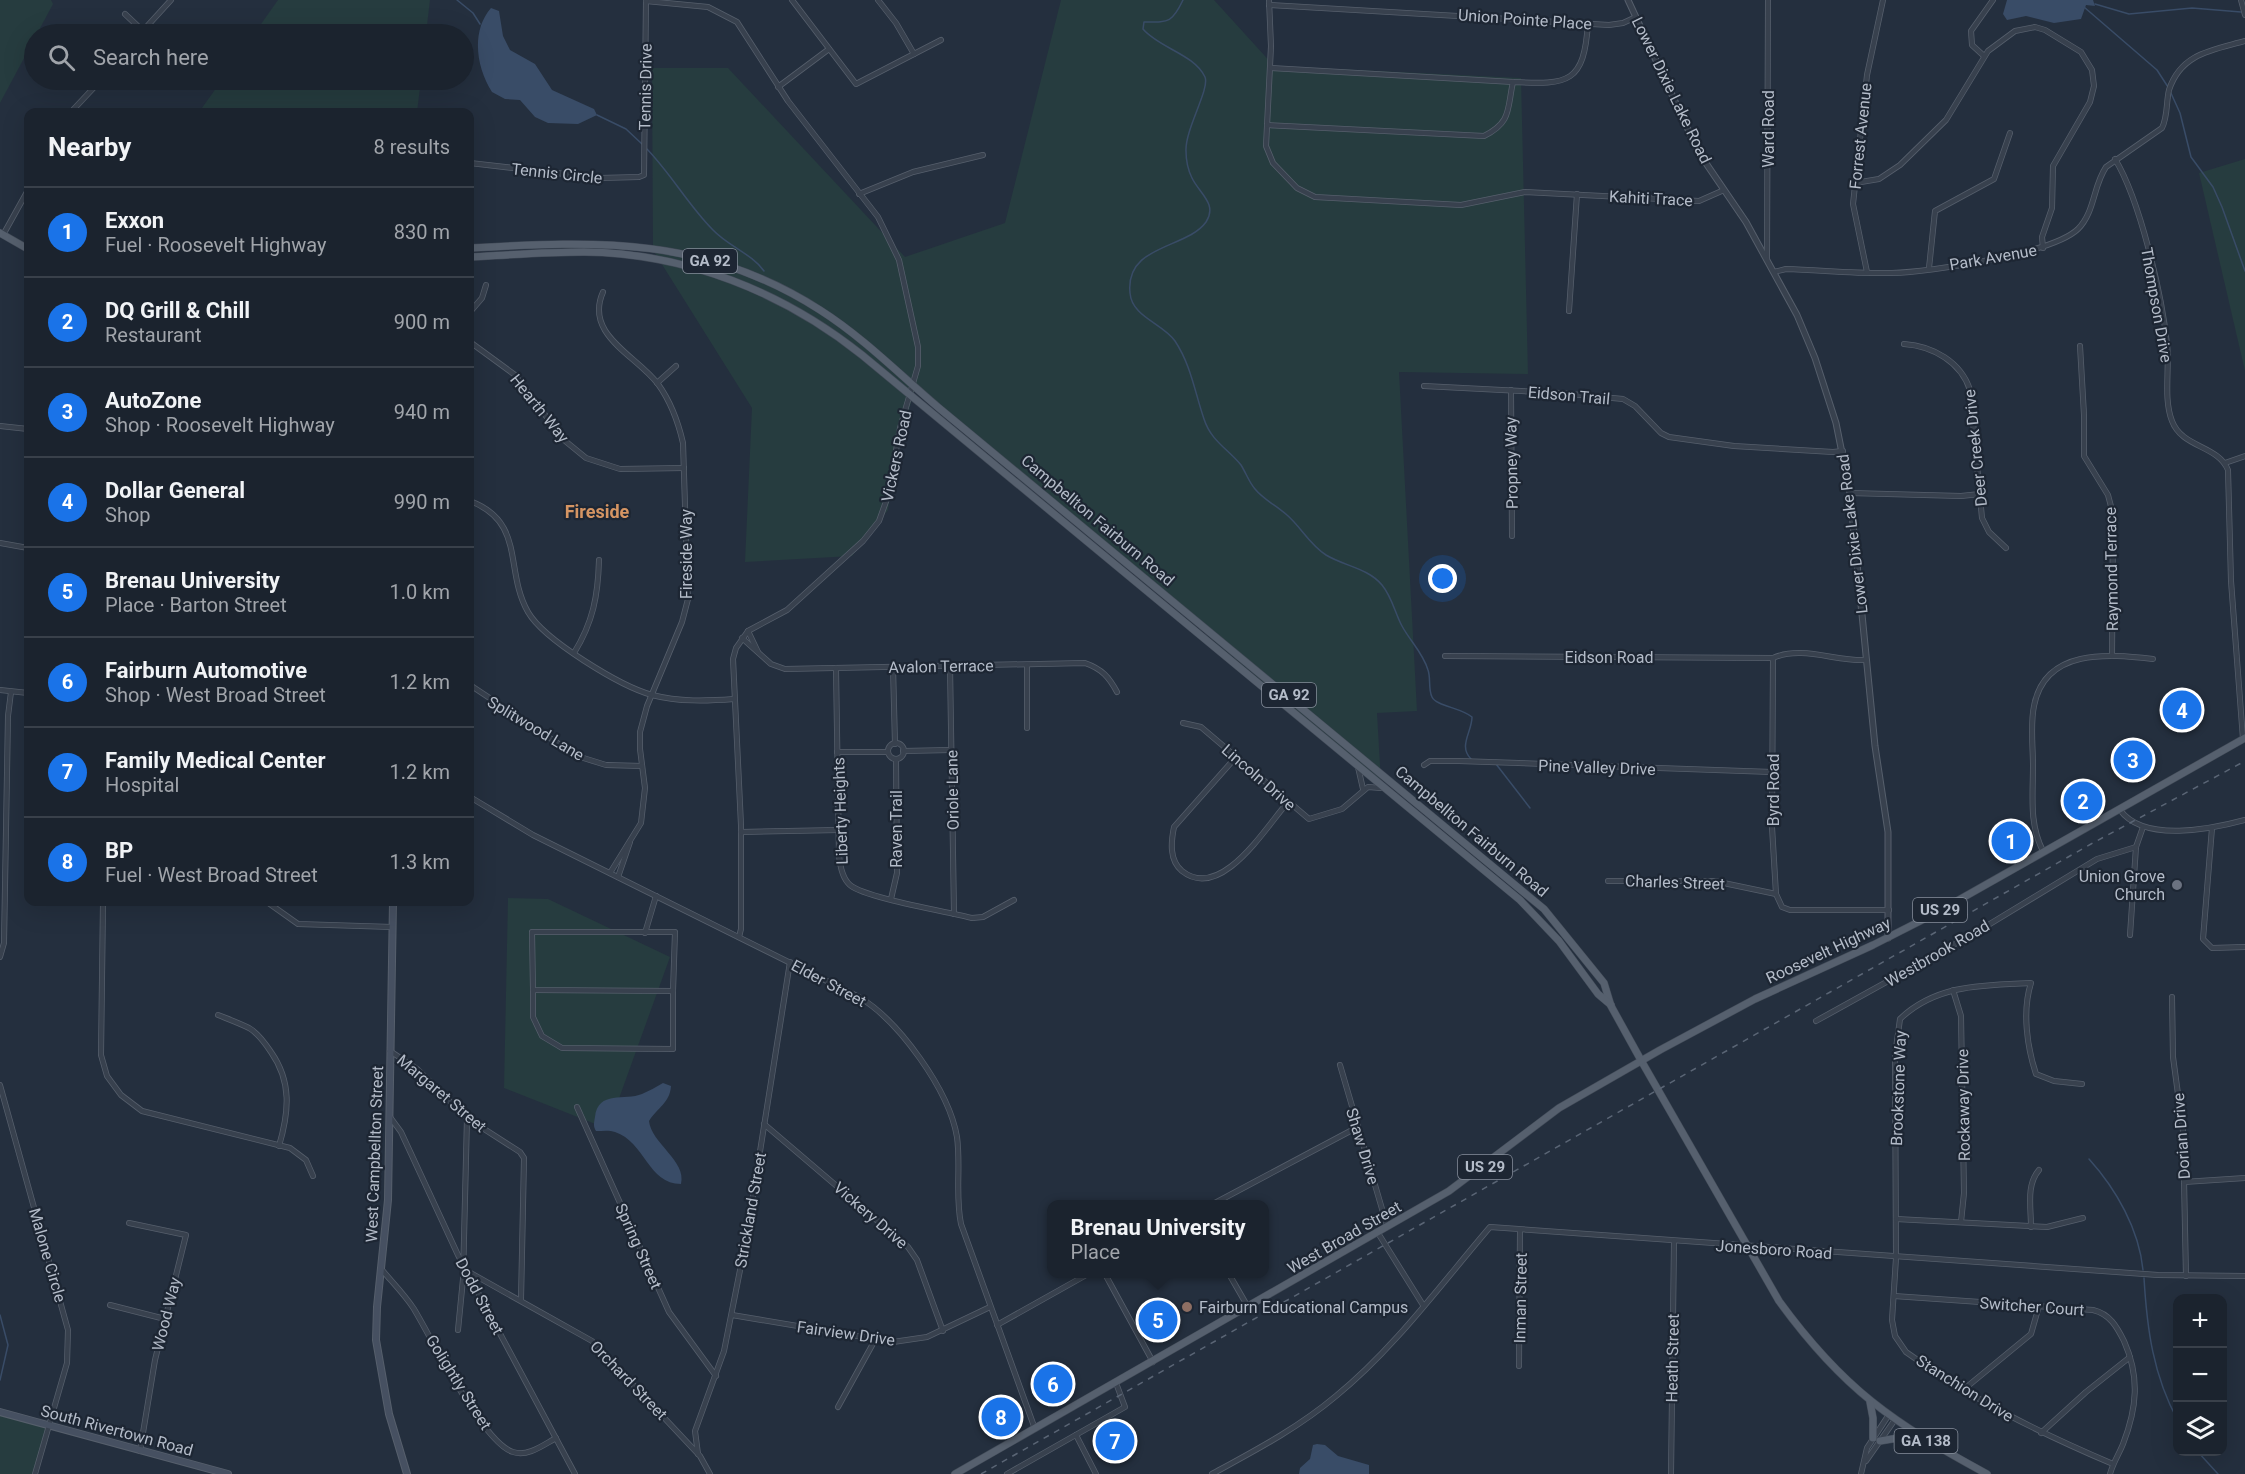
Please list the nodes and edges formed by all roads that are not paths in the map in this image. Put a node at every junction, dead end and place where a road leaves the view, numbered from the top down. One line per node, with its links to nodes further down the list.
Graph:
1 (171, 0): 16 (street)
2 (646, 0): 24 (street, Vickers Road); 32 (street, Tennis Drive)
3 (792, 0): 19 (street)
4 (879, 0): 20 (street)
5 (1628, 0): 13 (street, Lower Dixie Lake Road)
6 (1768, 0): 43 (street, Ward Road)
7 (1883, 0): 33 (street, Forrest Avenue)
8 (1993, 0): 21 (street)
9 (2241, 0): 12 (street)
10 (1269, 3): 14 (street, Union Pointe Place); 22 (street, Kahiti Trace)
11 (125, 14): 15 (street)
12 (2245, 15)
13 (1636, 17): 14 (street, Union Pointe Place); 34 (street, Lower Dixie Lake Road)
14 (1588, 23): 23 (street)
15 (134, 24)
16 (150, 24)
17 (940, 40): 20 (street)
18 (2245, 41): 30 (street, Park Avenue)
19 (828, 49): 20 (street); 24 (street)
20 (914, 54)
21 (1984, 56): 33 (street); 41 (street)
22 (1271, 68): 23 (street); 27 (street, Kahiti Trace)
23 (1513, 82): 27 (street)
24 (778, 87): 35 (street, Vickers Road)
25 (91, 90): 26 (street)
26 (75, 108)
27 (1267, 125): 36 (street, Kahiti Trace)
28 (2010, 133): 44 (street)
29 (983, 155): 35 (street)
30 (2115, 159): 41 (street, Park Avenue); 64 (street, Thompson Drive)
31 (474, 163): 32 (street, Tennis Circle)
32 (644, 175)
33 (1855, 183): 46 (street, Forrest Avenue)
34 (1724, 190): 36 (street, Kahiti Trace); 43 (street, Lower Dixie Lake Road)
35 (860, 194): 56 (street, Vickers Road)
36 (1576, 194): 50 (street)
37 (24, 197): 38 (street)
38 (1, 234): 39 (main road)
39 (24, 247)
40 (474, 248): 56 (main road, Campbellton Fairburn Road / GA 92)
41 (2043, 248): 44 (street, Park Avenue)
42 (474, 257): 59 (main road, Campbellton Fairburn Road / GA 92)
43 (1767, 258): 45 (street, Lower Dixie Lake Road)
44 (1929, 268): 46 (street, Park Avenue)
45 (1774, 272): 46 (street, Park Avenue); 62 (street, Lower Dixie Lake Road)
46 (1867, 272)
47 (486, 285): 49 (street)
48 (603, 292): 55 (street, Fireside Way)
49 (474, 307)
50 (1569, 311)
51 (1904, 344): 67 (street, Deer Creek Drive)
52 (474, 345): 65 (street, Hearth Way)
53 (2080, 346): 79 (street, Raymond Terrace)
54 (676, 366): 55 (street)
55 (657, 383): 65 (street, Fireside Way)
56 (914, 386): 59 (street, Vickers Road); 147 (main road, Campbellton Fairburn Road / GA 92)
57 (1424, 386): 58 (street, Eidson Trail)
58 (1510, 390): 62 (street, Eidson Trail); 69 (street, Propney Way)
59 (910, 397): 74 (street, Vickers Road); 108 (main road, Campbellton Fairburn Road / GA 92)
60 (0, 426): 61 (street)
61 (24, 429)
62 (1843, 451): 66 (street, Lower Dixie Lake Road)
63 (2245, 456): 64 (street)
64 (2225, 463): 98 (street)
65 (684, 468): 93 (street, Fireside Way)
66 (1850, 493): 67 (street); 82 (street, Lower Dixie Lake Road)
67 (1980, 494): 72 (street, Deer Creek Drive)
68 (474, 503): 76 (street)
69 (1512, 536)
70 (0, 543): 71 (street)
71 (24, 547)
72 (2006, 548)
73 (598, 560): 76 (street)
74 (748, 631): 75 (street, Vickers Road); 77 (street)
75 (742, 638): 77 (street, Avalon Terrace); 95 (street, Vickers Road)
76 (574, 652): 93 (street)
77 (758, 652): 86 (street, Avalon Terrace)
78 (1445, 656): 80 (street, Eidson Road)
79 (2112, 656): 81 (street); 122 (street)
80 (1773, 658): 82 (street); 109 (street, Byrd Road)
81 (2153, 659)
82 (1866, 660): 133 (street, Lower Dixie Lake Road)
83 (1027, 665): 84 (street, Avalon Terrace); 90 (street, Avalon Terrace); 97 (street)
84 (950, 666): 85 (street, Avalon Terrace); 100 (street, Oriole Lane)
85 (893, 667): 86 (street, Avalon Terrace); 99 (street)
86 (836, 668): 102 (street, Liberty Heights)
87 (474, 688): 107 (street, Splitwood Lane)
88 (0, 690): 89 (street)
89 (11, 692): 91 (street); 141 (street)
90 (1117, 692)
91 (21, 694): 92 (street); 94 (street)
92 (24, 694)
93 (651, 695): 95 (street); 107 (street, Fireside Way)
94 (24, 696)
95 (734, 699): 119 (street, Vickers Road)
96 (1184, 723): 104 (street, Lincoln Drive)
97 (1027, 728)
98 (2244, 738): 114 (main road, Roosevelt Highway / US 29)
99 (896, 744): 101 (street); 103 (street)
100 (951, 750): 101 (street); 134 (street, Oriole Lane)
101 (903, 751): 105 (street)
102 (837, 752): 103 (street); 118 (street, Liberty Heights)
103 (888, 752): 105 (street)
104 (1236, 757): 113 (street, Lincoln Drive); 113 (street)
105 (896, 759): 128 (street, Raven Trail)
106 (1424, 765): 109 (street, Pine Valley Drive)
107 (642, 766): 120 (street, Fireside Way)
108 (1358, 766): 110 (main road, Campbellton Fairburn Road / GA 92); 111 (street)
109 (1772, 772): 126 (street, Byrd Road)
110 (1384, 788): 111 (street); 147 (main road, Campbellton Fairburn Road / GA 92)
111 (1363, 789): 113 (street, Lincoln Drive)
112 (474, 799): 123 (street, Elder Street)
113 (1288, 802)
114 (2120, 810): 116 (street); 122 (main road, Roosevelt Highway / US 29)
115 (2245, 819): 117 (street)
116 (2143, 827): 117 (street); 121 (street)
117 (2212, 828): 140 (street)
118 (839, 830): 119 (street); 128 (street, Liberty Heights)
119 (741, 832): 138 (street, Vickers Road)
120 (630, 842): 123 (street, Fireside Way); 124 (street, Fireside Way)
121 (2136, 847): 137 (street); 149 (street, Westbrook Road)
122 (2043, 851): 139 (main road, Roosevelt Highway / US 29)
123 (610, 873): 124 (street, Elder Street)
124 (618, 877): 127 (street, Elder Street)
125 (1608, 881): 126 (street, Charles Street)
126 (1776, 894): 133 (street)
127 (656, 896): 136 (street); 138 (street, Elder Street)
128 (891, 899): 134 (street, Liberty Heights)
129 (1014, 900): 134 (street, Liberty Heights)
130 (103, 906): 160 (street)
131 (273, 906): 135 (street)
132 (393, 906): 135 (main road, West Campbellton Street)
133 (1889, 910): 139 (street, Lower Dixie Lake Road)
134 (954, 914)
135 (392, 927): 150 (main road, West Campbellton Street)
136 (645, 933): 143 (street); 145 (street)
137 (2130, 935)
138 (739, 937): 142 (street, Elder Street)
139 (1888, 938): 151 (main road, Roosevelt Highway / US 29)
140 (2245, 947)
141 (0, 957)
142 (790, 962): 158 (street, Strickland Street); 190 (street, Elder Street)
143 (533, 990): 145 (street); 145 (street)
144 (1953, 990): 153 (street, Brookstone Way); 167 (street, Brookstone Way); 168 (street, Rockaway Drive)
145 (673, 991)
146 (2172, 997): 164 (street, Dorian Drive)
147 (1611, 1006): 151 (main road, Campbellton Fairburn Road / GA 92)
148 (218, 1015): 160 (street)
149 (1816, 1021)
150 (390, 1051): 156 (main road, West Campbellton Street); 157 (street, Margaret Street)
151 (1642, 1062): 170 (main road, West Broad Street / US 29); 175 (main road, GA 138)
152 (1340, 1065): 159 (street, Shaw Drive)
153 (2082, 1084)
154 (0, 1085): 208 (street, Malone Circle)
155 (577, 1107): 201 (street, Spring Street)
156 (390, 1117): 177 (street, Dodd Street); 178 (main road, West Campbellton Street)
157 (467, 1118): 177 (street); 186 (street, Margaret Street)
158 (765, 1124): 192 (street, Strickland Street); 196 (street, Vickery Drive)
159 (1356, 1128): 165 (street); 170 (street, Shaw Drive)
160 (279, 1146): 162 (street)
161 (2039, 1170): 171 (street)
162 (313, 1176)
163 (2245, 1178): 164 (street)
164 (2184, 1182): 180 (street, Dorian Drive)
165 (1221, 1200)
166 (2083, 1218): 171 (street)
167 (1896, 1220): 168 (street); 176 (street, Brookstone Way)
168 (1961, 1222): 171 (street)
169 (129, 1223): 193 (street, Wood Way)
170 (1387, 1226): 173 (main road, West Broad Street / US 29)
171 (2031, 1227)
172 (1520, 1230): 174 (street, Jonesboro Road); 188 (street, Jonesboro Road); 200 (street, Inman Street)
173 (1378, 1233): 188 (street); 191 (main road, West Broad Street / US 29)
174 (1674, 1241): 175 (street, Jonesboro Road); 227 (street, Heath Street)
175 (1748, 1247): 176 (street, Jonesboro Road); 204 (main road, GA 138)
176 (1896, 1257): 180 (street, Jonesboro Road); 185 (street, Stanchion Drive)
177 (463, 1263): 179 (street, Dodd Street); 195 (street)
178 (382, 1270): 213 (street, Golightly Street); 220 (main road, West Campbellton Street)
179 (467, 1271): 186 (street, Orchard Street); 213 (street, Dodd Street)
180 (2186, 1276): 181 (street, Jonesboro Road)
181 (2245, 1276)
182 (1081, 1278): 194 (street)
183 (1107, 1278): 199 (street)
184 (1230, 1278): 191 (street)
185 (1894, 1296): 189 (street, Switcher Court); 203 (street, Stanchion Drive)
186 (521, 1300): 216 (street, Orchard Street)
187 (110, 1305): 193 (street)
188 (1422, 1305): 226 (street)
189 (2039, 1306): 198 (street, Switcher Court); 203 (street)
190 (990, 1307): 194 (street, Elder Street); 196 (street, Fairview Drive)
191 (1248, 1307): 199 (main road, West Broad Street / US 29)
192 (732, 1315): 197 (street, Fairview Drive); 201 (street, Strickland Street)
193 (165, 1319): 215 (street, Wood Way)
194 (997, 1325): 209 (street, Elder Street)
195 (458, 1330)
196 (943, 1331): 197 (street, Fairview Drive)
197 (875, 1340): 205 (street)
198 (2130, 1357): 210 (street); 217 (street, Switcher Court)
199 (1153, 1362): 202 (main road, West Broad Street / US 29)
200 (1519, 1366)
201 (716, 1376): 216 (street, Strickland Street)
202 (1116, 1383): 209 (main road, West Broad Street / US 29); 211 (street)
203 (1963, 1390): 210 (street, Stanchion Drive)
204 (1870, 1402): 207 (main road, GA 138); 214 (main road)
205 (838, 1407)
206 (0, 1412): 208 (main road, South Rivertown Road)
207 (1891, 1418): 212 (main road, GA 138); 214 (street)
208 (49, 1426): 215 (main road, South Rivertown Road); 218 (street, Malone Circle)
209 (1035, 1429): 223 (main road, West Broad Street / US 29)
210 (2041, 1433): 217 (street, Stanchion Drive)
211 (1076, 1435): 224 (street); 225 (street)
212 (1916, 1435): 214 (main road); 229 (main road, GA 138)
213 (556, 1438): 221 (street, Dodd Street)
214 (1876, 1440): 228 (street)
215 (140, 1451): 219 (main road, South Rivertown Road)
216 (698, 1454): 222 (street, Orchard Street)
217 (2113, 1464): 230 (street, Switcher Court)
218 (35, 1474)
219 (228, 1474)
220 (407, 1474)
221 (575, 1474)
222 (710, 1474)
223 (956, 1474)
224 (1007, 1474)
225 (1096, 1474)
226 (1212, 1474)
227 (1671, 1474)
228 (1861, 1474)
229 (1987, 1474)
230 (2110, 1474)

